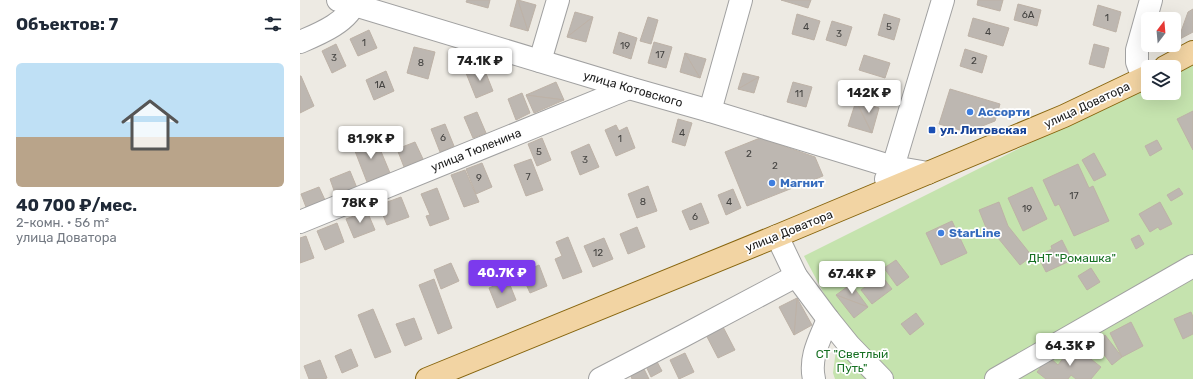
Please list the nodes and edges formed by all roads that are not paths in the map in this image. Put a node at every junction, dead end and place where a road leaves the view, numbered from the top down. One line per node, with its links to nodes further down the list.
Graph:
1 (558, 0): 9 (street)
2 (741, 0): 13 (street)
3 (943, 0): 14 (street)
4 (1151, 0): 10 (street)
5 (349, 2): 6 (street); 9 (street, улица Котовского)
6 (300, 42)
7 (1193, 52): 8 (main road)
8 (1178, 60)
9 (540, 61): 12 (street, улица Котовского)
10 (1141, 69)
11 (1141, 79): 15 (main road, улица Доватора)
12 (629, 88): 13 (street, улица Котовского); 17 (street, улица Тюленина)
13 (710, 111): 14 (street, улица Котовского)
14 (894, 167): 15 (street, улица Котовского); 16 (street)
15 (928, 173): 16 (main road, улица Доватора)
16 (877, 195): 18 (main road, улица Доватора)
17 (300, 222)
18 (777, 236): 20 (street); 22 (main road, улица Доватора)
19 (1193, 266): 26 (street)
20 (796, 276): 21 (street); 23 (street)
21 (828, 319): 24 (street); 25 (street)
22 (437, 377)
23 (600, 379)
24 (814, 379)
25 (882, 379)
26 (996, 379)

